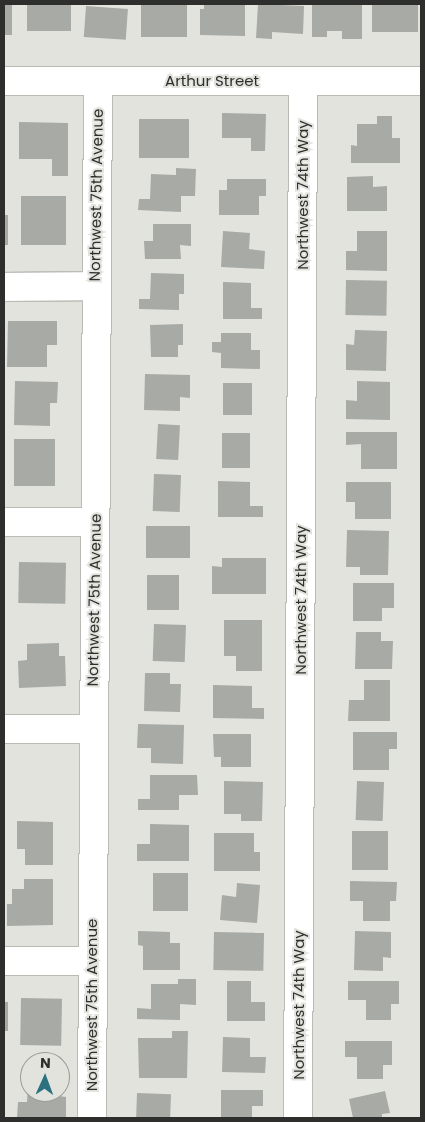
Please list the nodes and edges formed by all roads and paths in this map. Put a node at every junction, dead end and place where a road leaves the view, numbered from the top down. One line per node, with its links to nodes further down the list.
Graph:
1 (4, 81): 2 (street, Arthur Street)
2 (98, 81): 3 (street, Arthur Street); 5 (street, Northwest 75th Avenue)
3 (303, 81): 4 (street, Arthur Street); 14 (street, Northwest 74th Way)
4 (421, 81)
5 (94, 286): 6 (street); 8 (street, Northwest 75th Avenue)
6 (4, 287)
7 (4, 522): 8 (street)
8 (95, 522): 10 (street, Northwest 75th Avenue)
9 (4, 729): 10 (street)
10 (92, 730): 12 (street, Northwest 75th Avenue)
11 (4, 961): 12 (street)
12 (92, 961): 13 (street, Northwest 75th Avenue)
13 (92, 1118)
14 (298, 1118)

